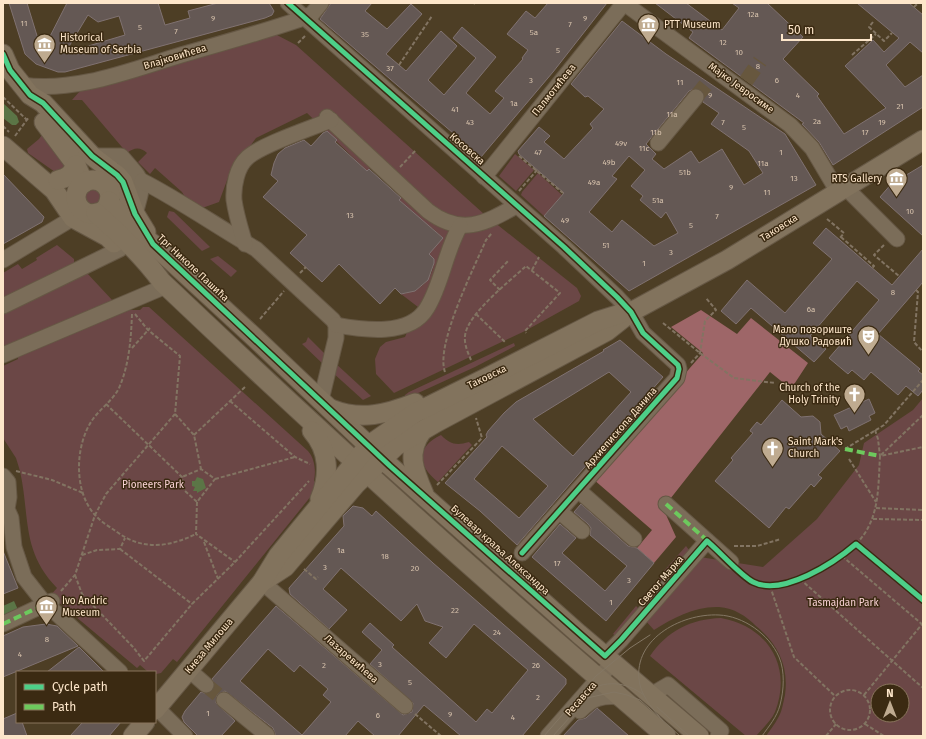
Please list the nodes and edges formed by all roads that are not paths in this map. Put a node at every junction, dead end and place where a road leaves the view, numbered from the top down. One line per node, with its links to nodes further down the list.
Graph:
1 (288, 3): 4 (street, Косовска)
2 (321, 3): 4 (street, Влајковићева)
3 (624, 3): 12 (street, Палмотићева); 16 (street, Мајке Јевросиме)
4 (303, 18): 6 (street, Влајковићева); 12 (street, Косовска)
5 (3, 54): 6 (main road, Трг Николе Пашића)
6 (26, 90): 11 (main road, Трг Николе Пашића)
7 (696, 97): 9 (street)
8 (923, 140): 16 (main road, Таковска)
9 (658, 143)
10 (9, 147): 13 (main road, Трг Николе Пашића); 20 (main road, Трг Николе Пашића)
11 (84, 161): 13 (main road); 14 (street); 15 (main road, Трг Николе Пашића); 19 (main road, Трг Николе Пашића)
12 (484, 176): 17 (street, Косовска)
13 (58, 180): 15 (main road, Трг Николе Пашића)
14 (142, 181): 19 (street); 24 (street)
15 (81, 188): 18 (main road, Трг Николе Пашића); 18 (main road, Трг Николе Пашића)
16 (842, 189): 22 (street, Мајке Јевросиме); 31 (main road, Таковска)
17 (513, 204): 21 (street); 31 (street, Косовска)
18 (103, 207): 23 (main road, Трг Николе Пашића); 29 (main road, Трг Николе Пашића)
19 (135, 214): 23 (main road, Трг Николе Пашића)
20 (73, 218): 25 (main road, Трг Николе Пашића); 26 (street)
21 (460, 226): 24 (street); 32 (street)
22 (897, 239)
23 (153, 244): 35 (main road, Трг Николе Пашића)
24 (251, 246): 32 (street)
25 (120, 249): 29 (main road, Трг Николе Пашића); 30 (street)
26 (20, 250): 27 (street); 28 (street)
27 (3, 260)
28 (3, 265)
29 (164, 284): 33 (street); 36 (main road, Трг Николе Пашића)
30 (3, 306)
31 (632, 312): 34 (main road, Таковска); 37 (main road, Таковска); 42 (street, Архиепископа Данила)
32 (336, 325): 35 (street)
33 (3, 355)
34 (452, 394): 35 (main road); 38 (main road, Таковска)
35 (325, 404): 38 (main road, Трг Николе Пашића)
36 (306, 417): 40 (main road, Трг Николе Пашића); 45 (main road)
37 (422, 431): 39 (main road, Таковска); 43 (main road)
38 (369, 446): 39 (main road, Трг Николе Пашића); 40 (main road, Таковска)
39 (382, 458): 40 (main road, Таковска); 43 (main road, Булевар краља Александра)
40 (360, 468): 45 (main road, Кнеза Милоша); 53 (main road, Кнеза Милоша); 59 (main road)
41 (9, 473): 46 (street)
42 (578, 490): 47 (street, Архиепископа Данила); 49 (street)
43 (430, 491): 56 (main road, Булевар краља Александра)
44 (666, 504): 50 (street)
45 (318, 506): 53 (main road, Кнеза Милоша)
46 (5, 507): 54 (street)
47 (559, 511): 48 (street); 51 (street, Архиепископа Данила)
48 (582, 531)
49 (634, 539)
50 (707, 541): 52 (street); 56 (street, Светог Марка)
51 (522, 553)
52 (731, 562)
53 (262, 582): 57 (main road, Кнеза Милоша); 64 (street, Лазаревићева)
54 (50, 605): 55 (street); 58 (street)
55 (3, 624)
56 (609, 659): 59 (street, Ресавска); 61 (main road, Булевар краља Александра)
57 (189, 670): 60 (street); 65 (main road, Кнеза Милоша)
58 (119, 671)
59 (599, 679): 62 (main road); 70 (street, Ресавска)
60 (206, 685)
61 (651, 695): 73 (main road, Булевар краља Александра); 74 (street)
62 (620, 697): 71 (street, Ресавска); 72 (main road)
63 (224, 700): 67 (street)
64 (405, 706)
65 (156, 708): 69 (street)
66 (144, 723): 68 (main road)
67 (267, 735)
68 (133, 736)
69 (185, 736)
70 (548, 736)
71 (558, 736)
72 (666, 736)
73 (699, 736)
74 (718, 736)

